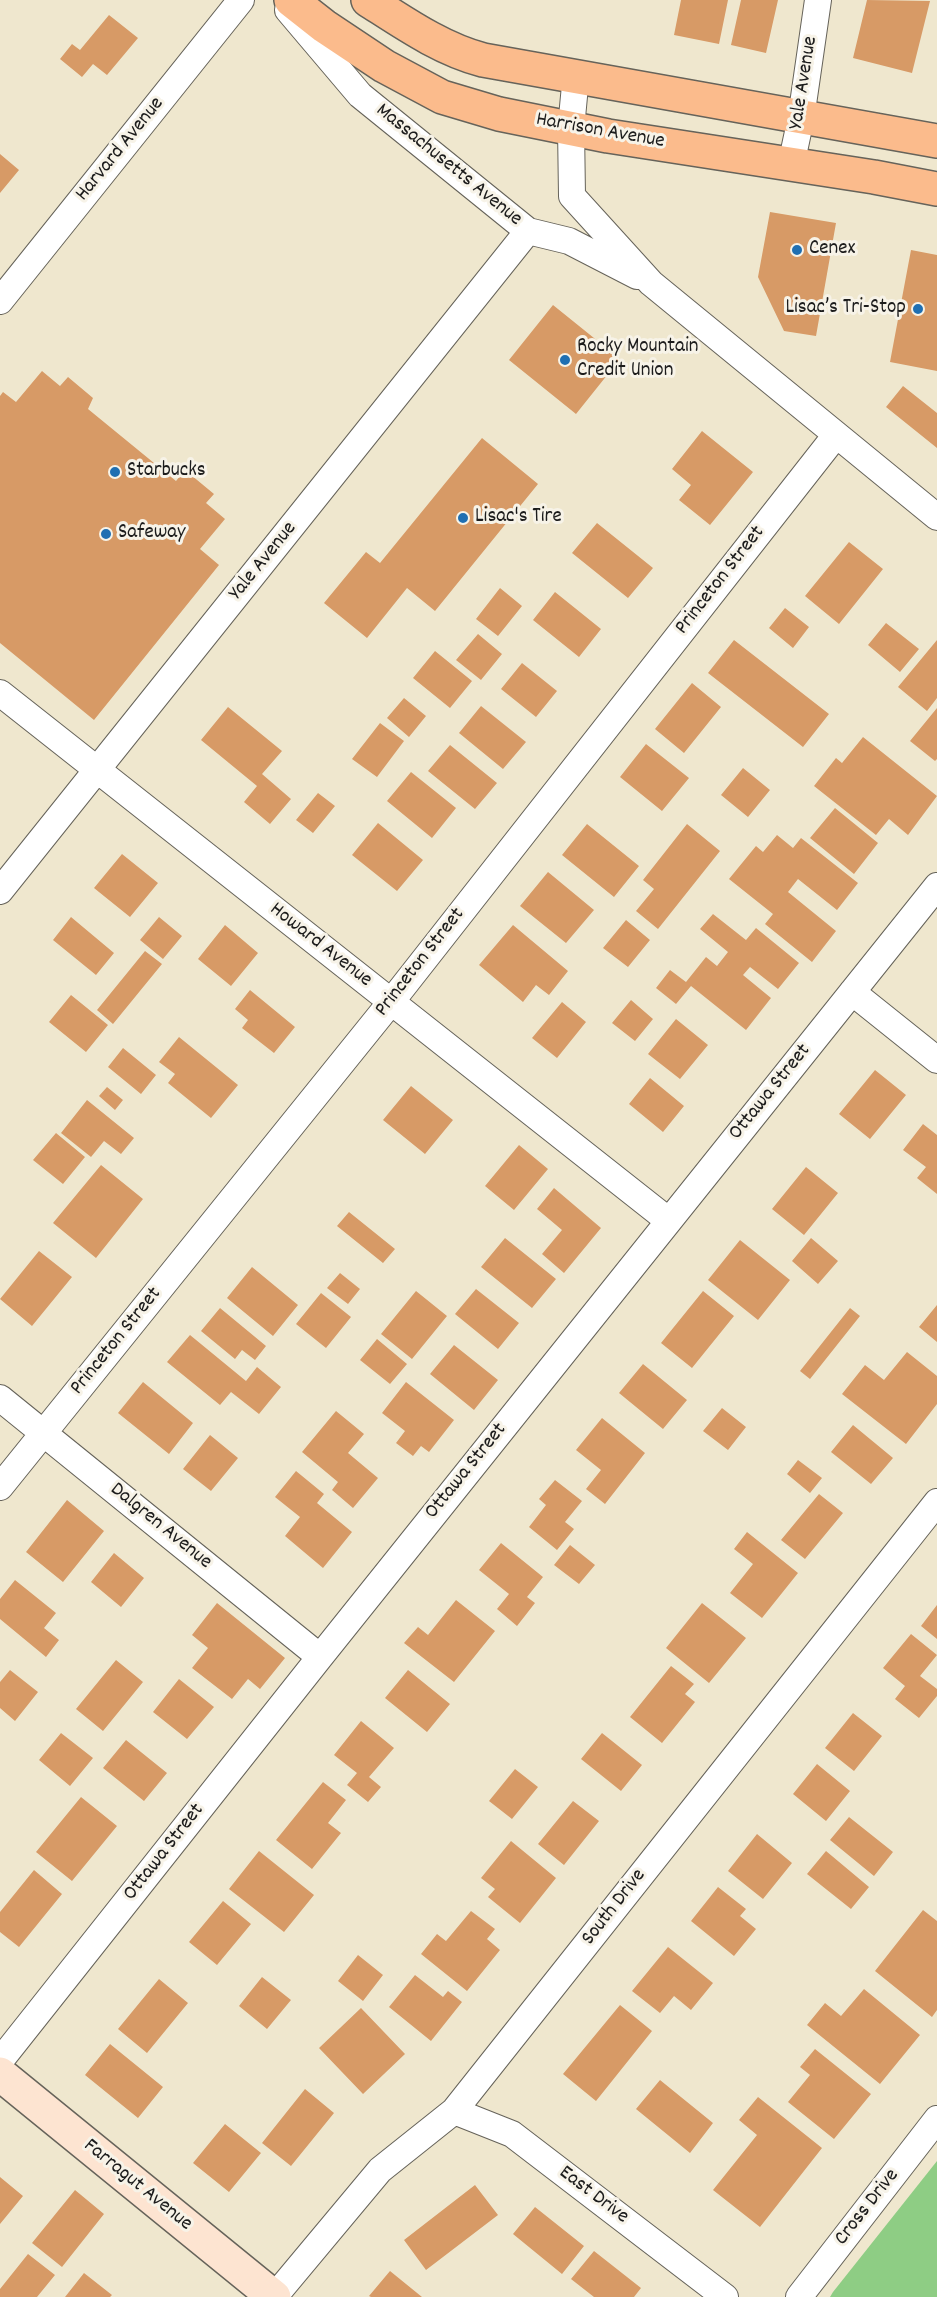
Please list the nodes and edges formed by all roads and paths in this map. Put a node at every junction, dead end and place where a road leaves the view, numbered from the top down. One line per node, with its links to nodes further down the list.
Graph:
1 (242, 0): 14 (street, Harvard Avenue)
2 (280, 0): 12 (street, Massachusetts Avenue)
3 (291, 0): 8 (main road, Harrison Avenue)
4 (368, 0): 6 (main road)
5 (818, 0): 7 (street, Yale Avenue)
6 (576, 75): 7 (main road); 8 (street, Massachusetts Avenue)
7 (801, 118): 9 (main road); 10 (street, Yale Avenue)
8 (572, 128): 10 (main road, Harrison Avenue); 13 (street, Massachusetts Avenue)
9 (937, 141)
10 (791, 165): 11 (main road, Harrison Avenue)
11 (937, 189)
12 (528, 231): 13 (street, Massachusetts Avenue); 18 (street, Yale Avenue)
13 (651, 283): 15 (street, Massachusetts Avenue)
14 (0, 301)
15 (836, 435): 16 (street, Massachusetts Avenue); 22 (street, Princeton Street)
16 (937, 517)
17 (0, 693): 18 (street, Howard Avenue)
18 (98, 770): 20 (street, Yale Avenue); 22 (street, Howard Avenue)
19 (937, 886): 21 (street, Ottawa Street)
20 (0, 891)
21 (852, 992): 23 (street); 24 (street, Ottawa Street)
22 (391, 1002): 24 (street, Howard Avenue); 26 (street, Princeton Street)
23 (937, 1060)
24 (669, 1221): 29 (street, Ottawa Street)
25 (0, 1398): 26 (street, Dalgren Avenue)
26 (43, 1433): 27 (street, Princeton Street); 29 (street, Dalgren Avenue)
27 (0, 1487)
28 (937, 1502): 32 (street, South Drive)
29 (320, 1657): 30 (street, Ottawa Street)
30 (0, 2061)
31 (0, 2074): 34 (street, Farragut Avenue)
32 (454, 2111): 34 (street, South Drive); 35 (street, East Drive)
33 (937, 2119): 36 (street, Cross Drive)
34 (274, 2297)
35 (724, 2297)
36 (799, 2297)

